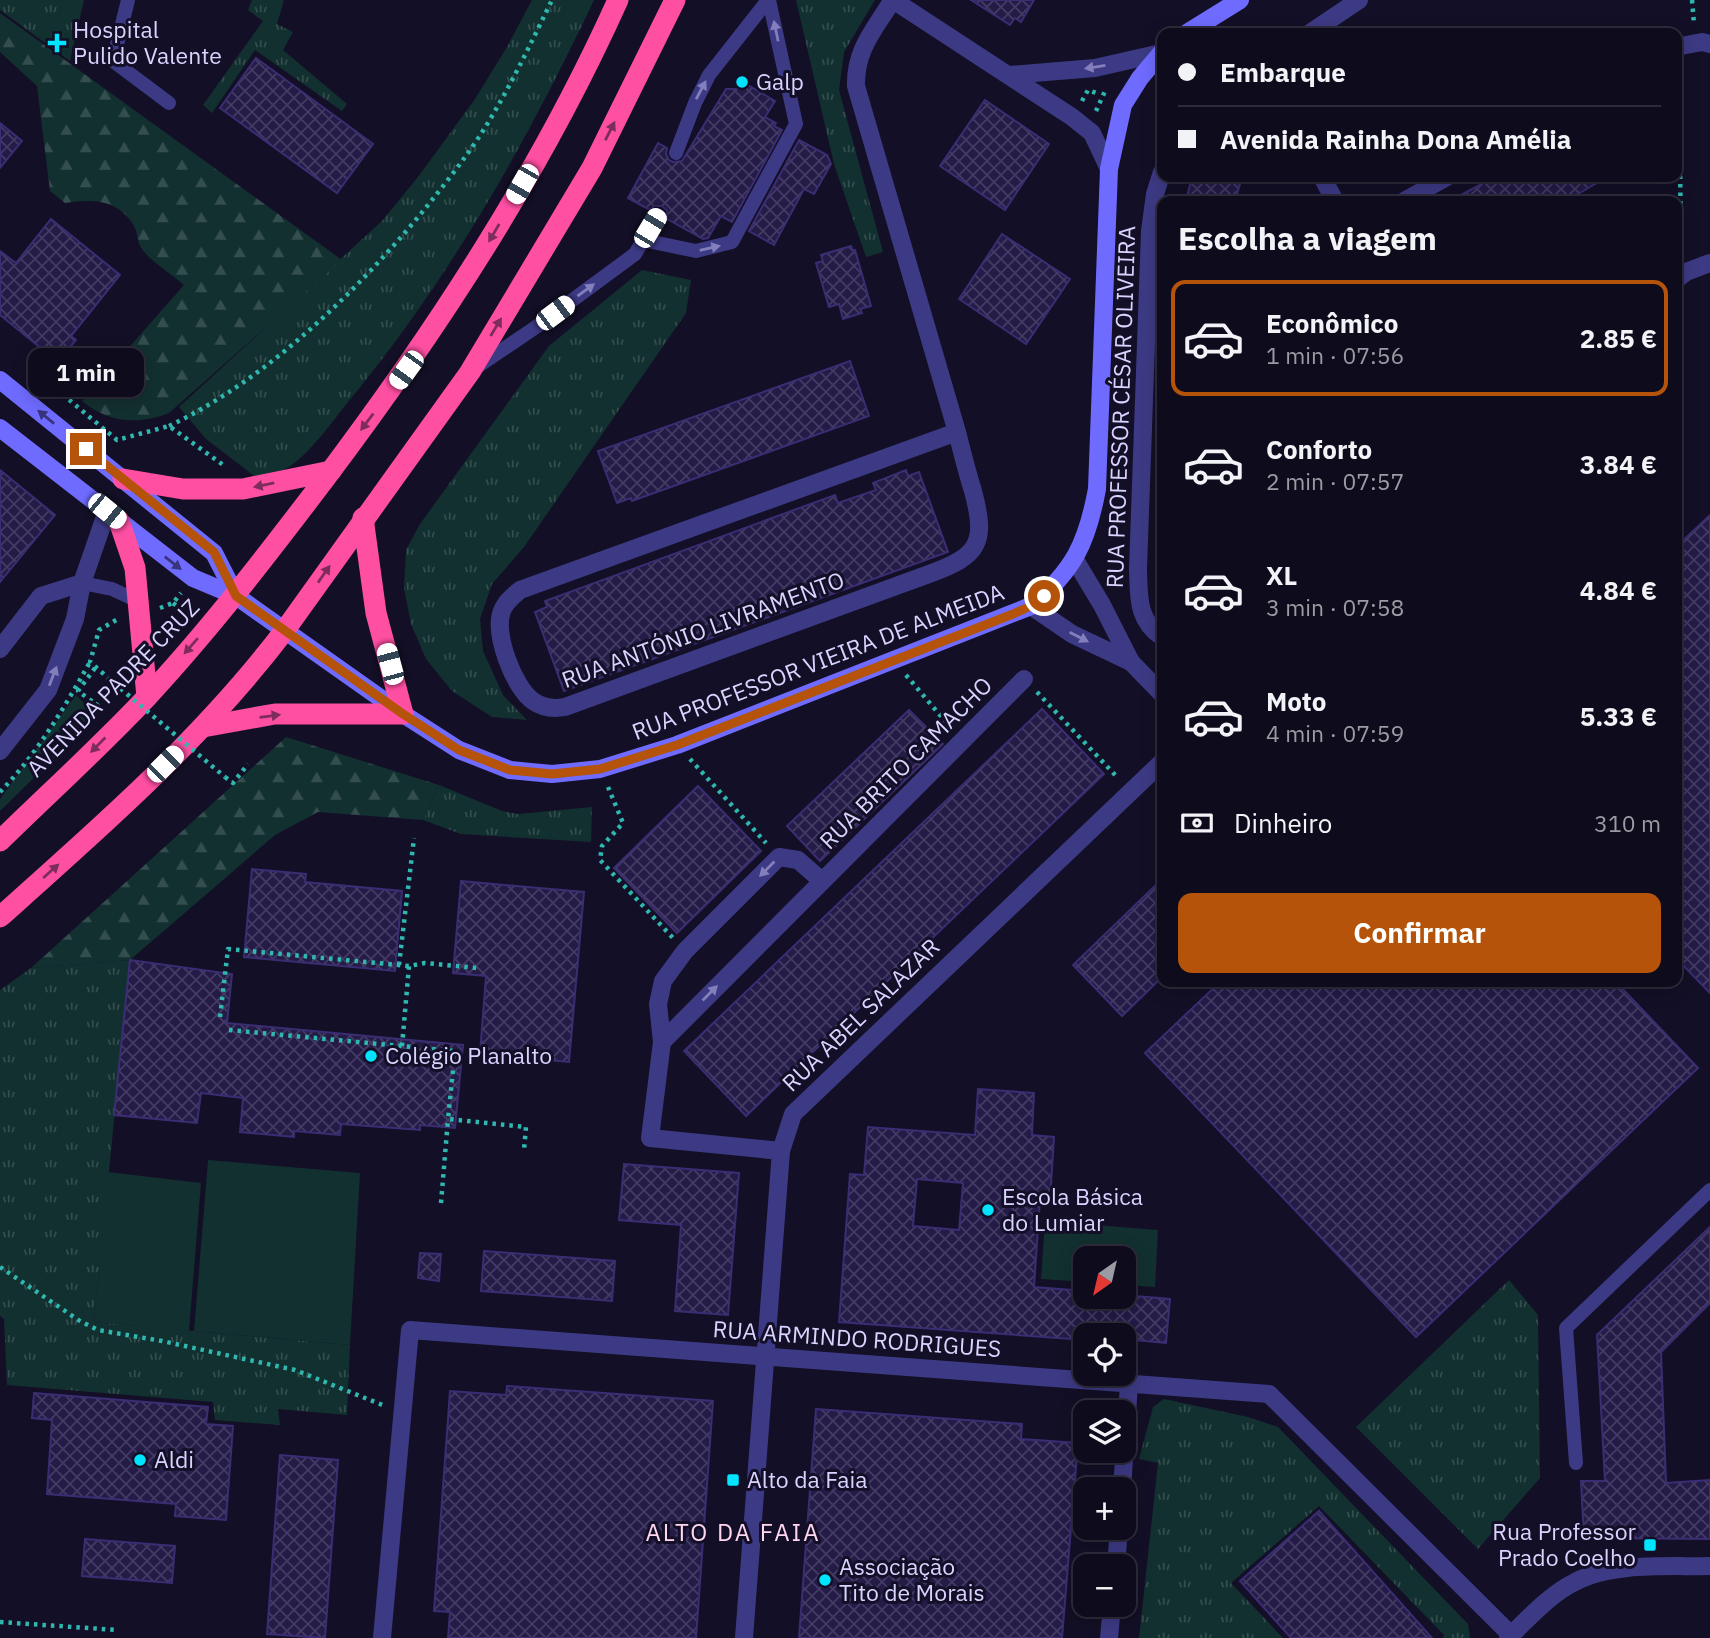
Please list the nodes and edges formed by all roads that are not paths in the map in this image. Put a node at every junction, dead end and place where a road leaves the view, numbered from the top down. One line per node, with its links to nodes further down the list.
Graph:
1 (128, 0): 15 (lane)
2 (618, 0): 29 (highway, AVENIDA PADRE CRUZ, one-way to 29)
3 (675, 0): 25 (highway, one-way to 3)
4 (768, 0): 16 (lane, one-way to 4); 22 (lane, one-way to 4)
5 (1240, 0): 8 (street)
6 (1359, 0): 9 (street)
7 (892, 1): 14 (street); 28 (street, RUA ANTÓNIO LIVRAMENTO)
8 (1195, 28)
9 (1317, 28)
10 (1710, 44): 11 (street)
11 (1682, 46)
12 (1157, 53): 14 (street, one-way to 14)
13 (1157, 58): 17 (street, RUA PROFESSOR VIEIRA DE ALMEIDA)
14 (1010, 75): 17 (street)
15 (169, 103)
16 (676, 153)
17 (1109, 169): 33 (street, RUA PROFESSOR VIEIRA DE ALMEIDA)
18 (1159, 182): 39 (street, RUA PROFESSOR CÉSAR OLIVEIRA)
19 (1438, 182): 20 (street)
20 (1413, 196)
21 (658, 215): 22 (lane)
22 (643, 240): 25 (lane, one-way to 22)
23 (1710, 263): 24 (street)
24 (1682, 275)
25 (470, 372): 32 (highway)
26 (0, 380): 30 (street, one-way to 26)
27 (0, 428): 31 (street, RUA PROFESSOR VIEIRA DE ALMEIDA)
28 (957, 432): 28 (street, RUA ANTÓNIO LIVRAMENTO)
29 (331, 471): 30 (highway, one-way to 30); 35 (highway, AVENIDA PADRE CRUZ)
30 (123, 479): 35 (street)
31 (113, 516): 34 (street); 35 (street, RUA PROFESSOR VIEIRA DE ALMEIDA, one-way to 35); 36 (highway)
32 (363, 519): 38 (highway, one-way to 32); 45 (highway)
33 (1075, 560): 37 (street, RUA PROFESSOR VIEIRA DE ALMEIDA); 41 (street)
34 (82, 583): 36 (lane); 40 (street); 47 (street, one-way to 34)
35 (236, 596): 38 (street, RUA PROFESSOR VIEIRA DE ALMEIDA); 44 (highway, AVENIDA PADRE CRUZ, one-way to 44)
36 (147, 605): 44 (highway)
37 (1031, 606): 41 (street, one-way to 41); 45 (street, RUA PROFESSOR VIEIRA DE ALMEIDA)
38 (285, 630): 45 (street, RUA PROFESSOR VIEIRA DE ALMEIDA); 46 (highway)
39 (1157, 634)
40 (0, 649)
41 (1131, 662): 43 (street)
42 (1024, 679): 50 (street, RUA BRITO CAMACHO)
43 (1157, 689)
44 (146, 697): 49 (highway, AVENIDA PADRE CRUZ, one-way to 49)
45 (403, 714): 46 (highway, one-way to 45)
46 (202, 727): 51 (highway, one-way to 46)
47 (0, 751)
48 (1157, 767): 53 (street, RUA ABEL SALAZAR)
49 (0, 841)
50 (822, 881): 52 (street, RUA BRITO CAMACHO, one-way to 50); 52 (street, RUA BRITO CAMACHO, one-way to 52)
51 (0, 917)
52 (662, 1042): 53 (street)
53 (781, 1151): 55 (street, RUA ABEL SALAZAR)
54 (1710, 1190): 59 (lane)
55 (765, 1356): 56 (street, RUA ARMINDO RODRIGUES); 64 (street, RUA ARMINDO RODRIGUES); 65 (street, RUA ABEL SALAZAR)
56 (1073, 1380)
57 (1136, 1384): 63 (street, RUA ARMINDO RODRIGUES)
58 (1129, 1386): 60 (street)
59 (1576, 1463)
60 (1123, 1477)
61 (1710, 1566): 63 (street)
62 (1111, 1617): 66 (street)
63 (1510, 1637)
64 (382, 1638)
65 (744, 1638)
66 (1109, 1638)

